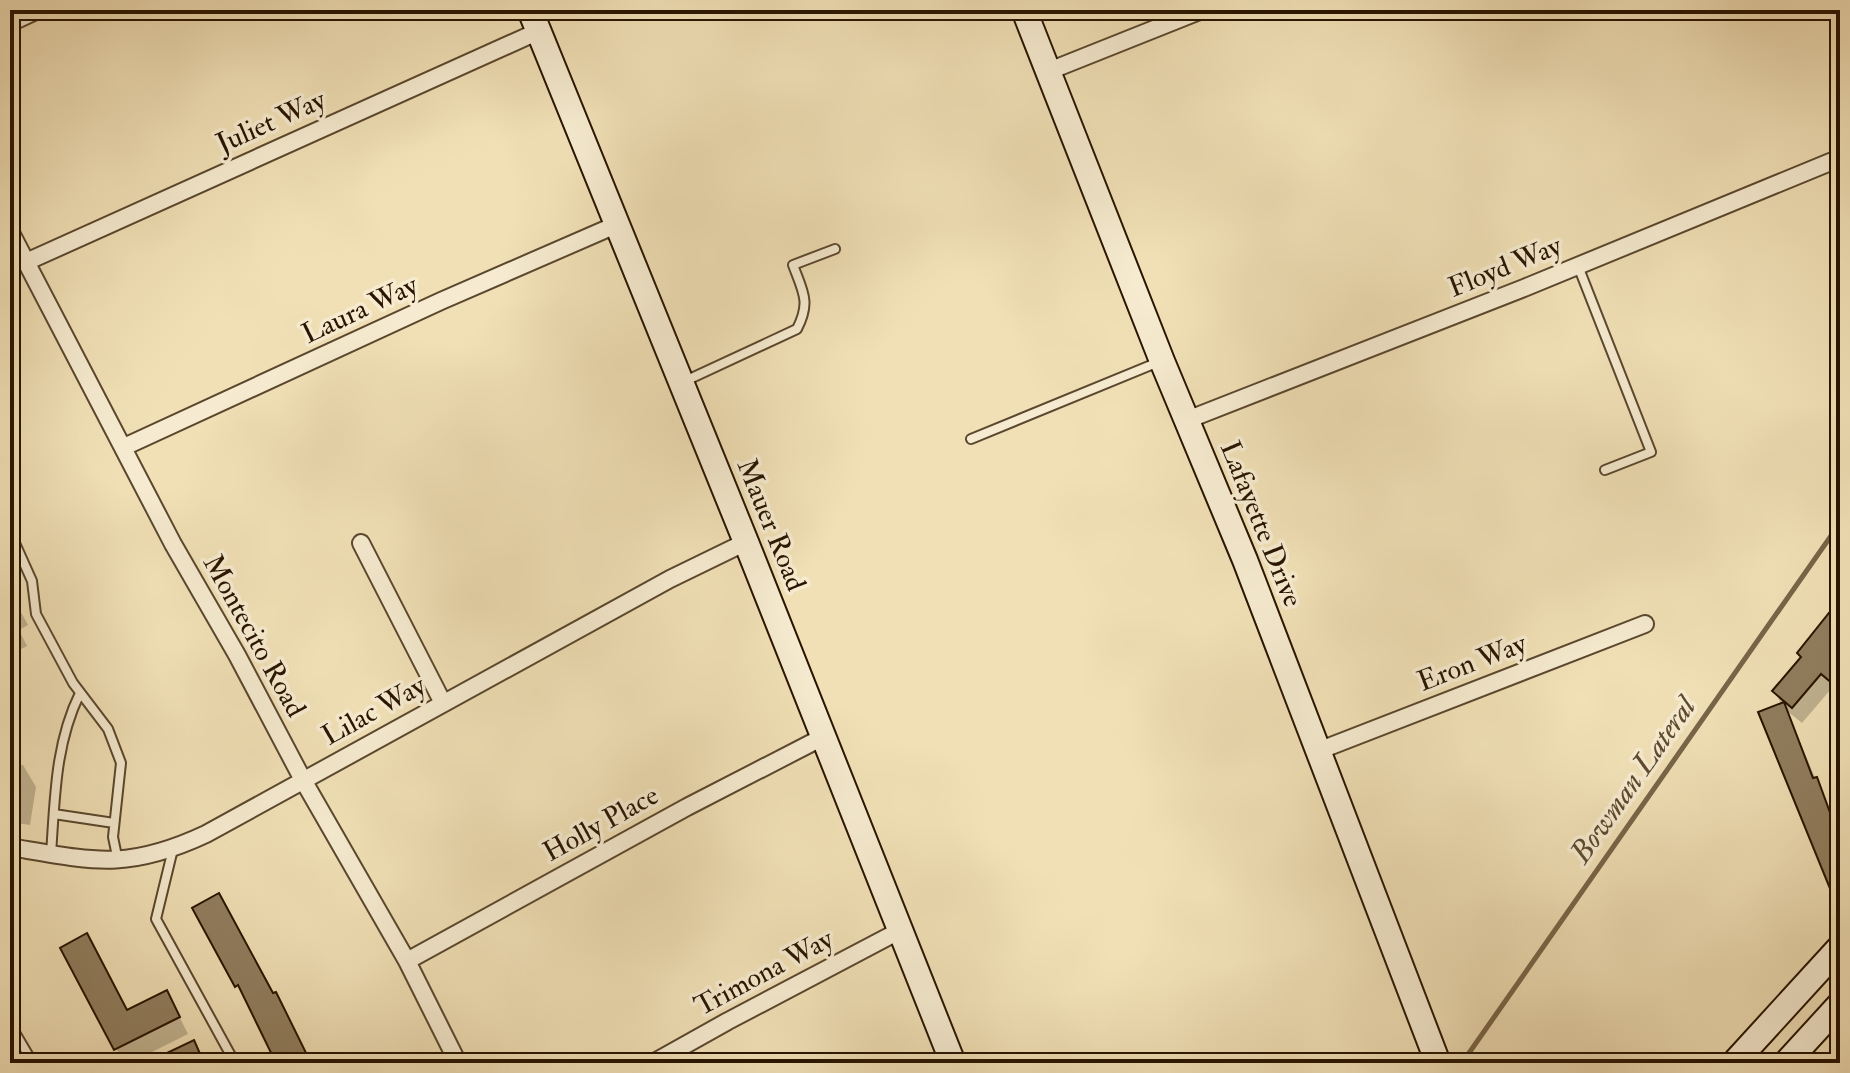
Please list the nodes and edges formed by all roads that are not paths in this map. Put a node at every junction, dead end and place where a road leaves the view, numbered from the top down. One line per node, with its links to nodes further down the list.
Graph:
1 (38, 10): 5 (street)
2 (1024, 10): 6 (street, Lafayette Drive)
3 (1202, 10): 6 (street)
4 (534, 21): 8 (street, Mauer Road); 11 (street, Juliet Way)
5 (10, 23)
6 (1049, 71): 13 (street, Lafayette Drive)
7 (1840, 158): 12 (street, Floyd Way)
8 (618, 224): 14 (street, Mauer Road); 17 (street, Laura Way)
9 (10, 231): 11 (street, Montecito Road)
10 (835, 249): 14 (lane)
11 (26, 262): 17 (street, Montecito Road)
12 (1578, 266): 15 (street, Floyd Way); 18 (lane)
13 (1162, 361): 15 (street, Lafayette Drive); 16 (lane)
14 (682, 382): 20 (street, Mauer Road)
15 (1187, 420): 26 (street, Lafayette Drive)
16 (971, 439)
17 (124, 447): 27 (street, Montecito Road)
18 (1605, 470)
19 (10, 532): 23 (lane)
20 (746, 542): 24 (street, Lilac Way); 25 (street, Mauer Road)
21 (361, 543): 24 (street)
22 (1645, 624): 26 (street, Eron Way)
23 (80, 693): 28 (lane); 29 (lane)
24 (443, 703): 27 (street, Lilac Way)
25 (823, 737): 34 (street, Mauer Road); 36 (street, Holly Place)
26 (1318, 751): 45 (street, Lafayette Drive)
27 (303, 780): 31 (street, Lilac Way); 36 (street, Montecito Road)
28 (54, 814): 29 (lane); 32 (lane)
29 (114, 823): 33 (lane)
30 (10, 847): 32 (street, Lilac Way)
31 (173, 849): 33 (street, Lilac Way); 41 (lane)
32 (51, 854): 33 (street, Lilac Way)
33 (118, 861)
34 (899, 931): 43 (street, Trimona Way); 44 (street, Mauer Road)
35 (1840, 947): 46 (street)
36 (407, 961): 42 (street, Montecito Road)
37 (1840, 1004): 39 (street)
38 (10, 1024): 40 (lane)
39 (1831, 1028): 47 (street)
40 (33, 1063)
41 (235, 1063)
42 (458, 1063)
43 (653, 1063)
44 (953, 1063)
45 (1438, 1063)
46 (1734, 1063)
47 (1786, 1063)

